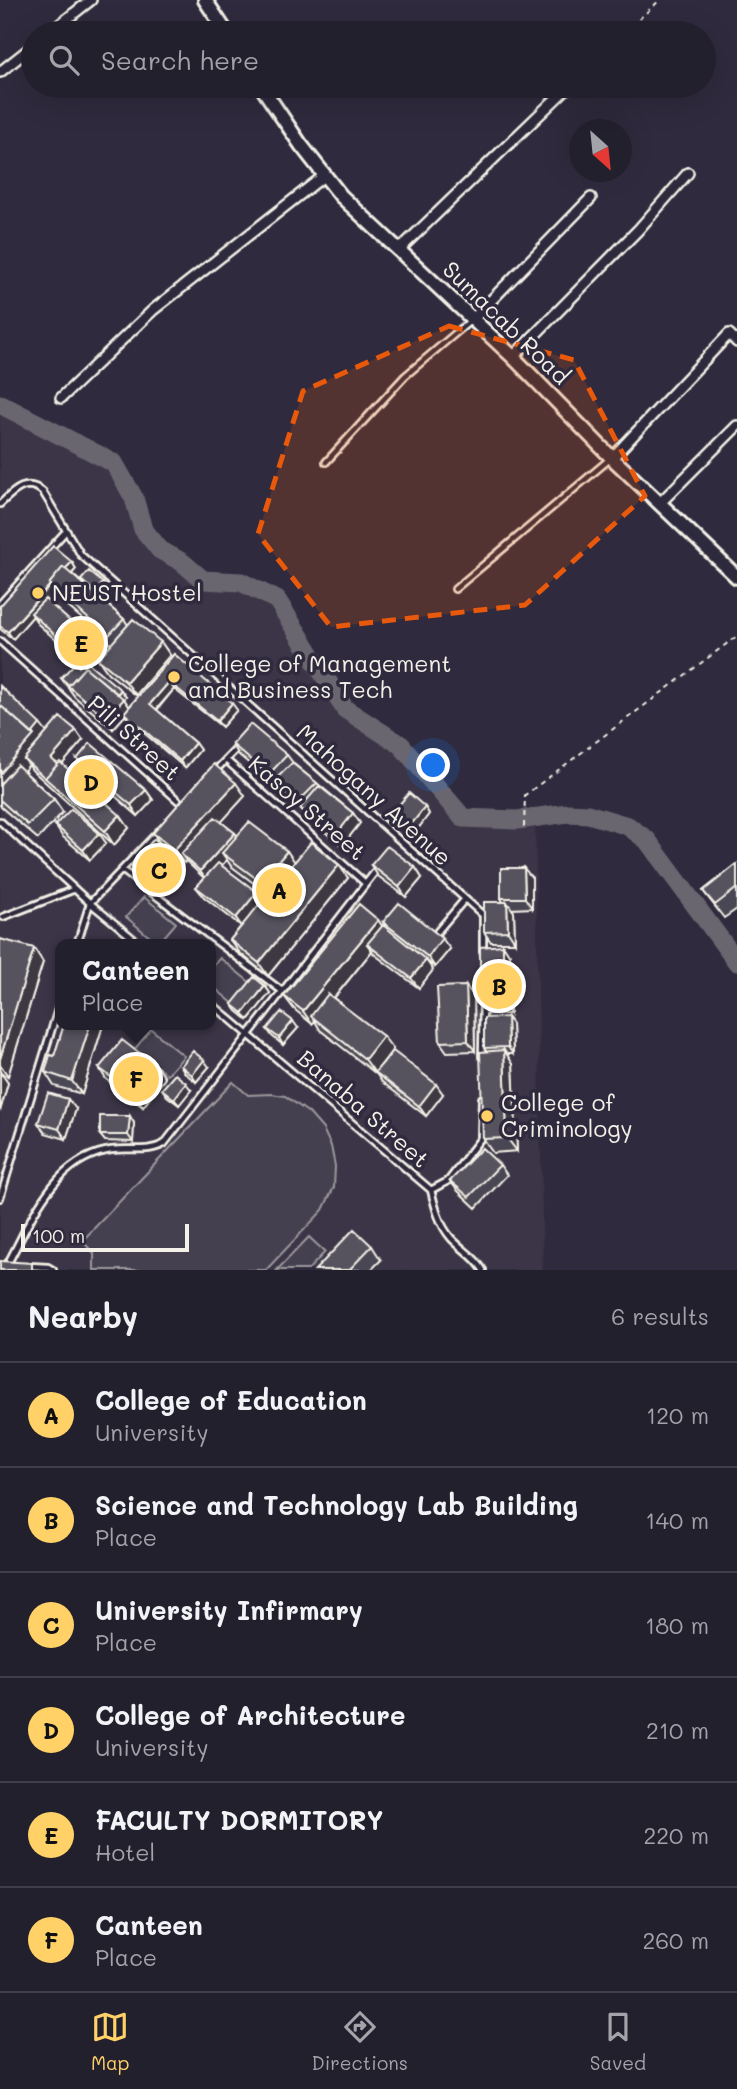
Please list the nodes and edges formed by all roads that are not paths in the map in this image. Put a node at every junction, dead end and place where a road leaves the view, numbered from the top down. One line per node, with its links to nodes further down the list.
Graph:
1 (91, 0): 3 (street)
2 (205, 0): 4 (main road)
3 (64, 21)
4 (219, 21)
5 (21, 55): 6 (street)
6 (0, 72)
7 (269, 98): 10 (main road, Sumacab Road)
8 (557, 98): 12 (street)
9 (688, 173): 15 (street)
10 (325, 175): 12 (main road, Sumacab Road); 16 (street)
11 (591, 198): 13 (street)
12 (400, 249): 13 (main road, Sumacab Road)
13 (473, 319): 15 (main road, Sumacab Road); 19 (lane)
14 (737, 342): 18 (street)
15 (513, 357): 18 (main road, Sumacab Road)
16 (61, 398)
17 (737, 426): 20 (street)
18 (612, 458): 20 (main road, Sumacab Road); 24 (lane)
19 (326, 461)
20 (660, 503): 23 (main road, Sumacab Road)
21 (0, 504): 22 (lane, Mahogany Avenue)
22 (66, 531): 25 (lane); 39 (lane, Mahogany Avenue)
23 (737, 577)
24 (455, 589)
25 (0, 604)
26 (0, 640): 31 (lane, Pili Street)
27 (244, 740): 28 (lane)
28 (226, 760): 29 (lane); 37 (lane, Kasoy Street)
29 (209, 778)
30 (192, 796): 31 (lane)
31 (183, 804): 32 (lane)
32 (174, 814)
33 (0, 821): 38 (lane)
34 (166, 823): 36 (lane)
35 (383, 862): 37 (lane)
36 (122, 870): 40 (lane); 45 (lane)
37 (365, 883): 48 (lane)
38 (75, 889): 40 (lane); 41 (lane)
39 (465, 899): 42 (lane); 47 (lane, Mahogany Avenue)
40 (90, 903): 43 (lane); 44 (lane)
41 (4, 918)
42 (437, 932)
43 (79, 939)
44 (135, 939)
45 (213, 939)
46 (216, 941): 48 (lane)
47 (484, 964)
48 (282, 991): 52 (lane)
49 (483, 991): 53 (lane)
50 (216, 1007): 52 (lane, Banaba Street)
51 (55, 1019): 56 (lane)
52 (248, 1034): 55 (lane, Banaba Street); 57 (lane)
53 (482, 1058)
54 (482, 1098): 55 (lane, Banaba Street)
55 (431, 1190): 59 (lane)
56 (0, 1198)
57 (3, 1264): 58 (lane)
58 (53, 1270)
59 (483, 1270)

